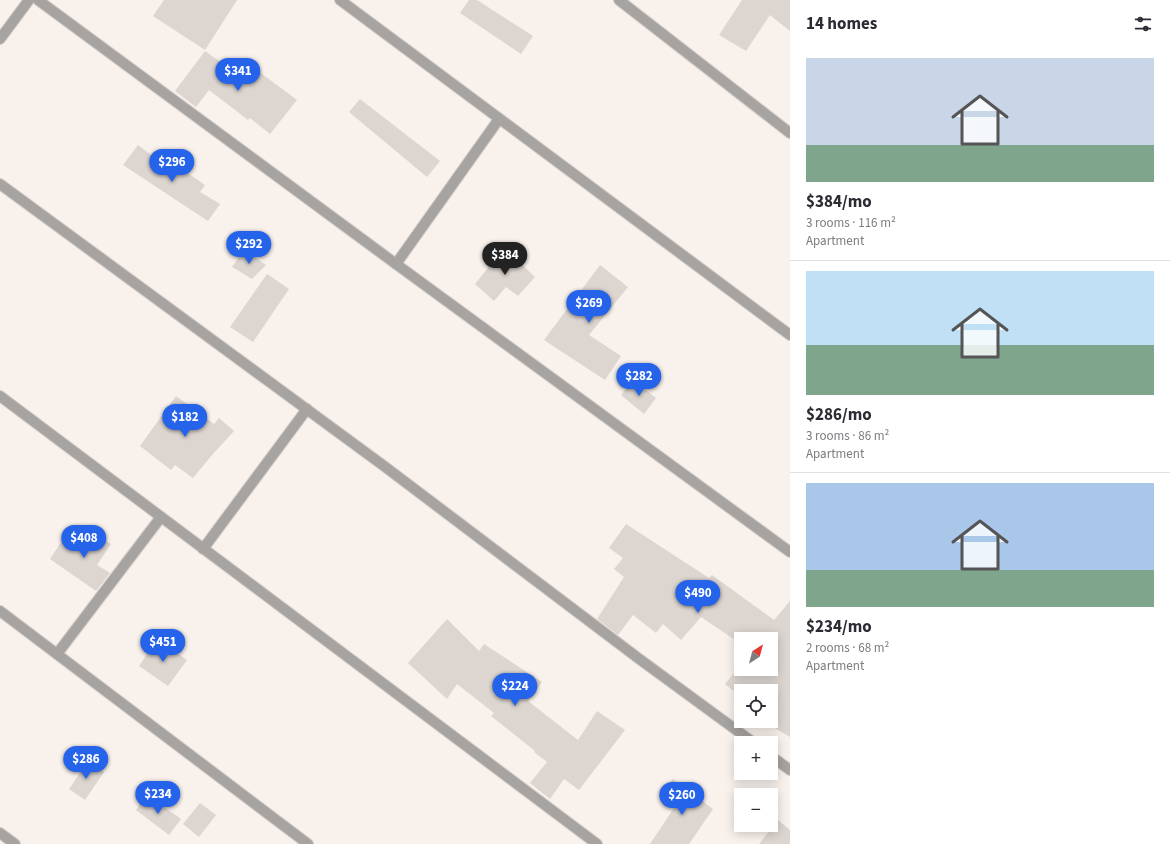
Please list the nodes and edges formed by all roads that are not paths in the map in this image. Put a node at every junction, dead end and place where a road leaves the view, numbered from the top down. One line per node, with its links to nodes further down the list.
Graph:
1 (29, 0): 5 (street)
2 (38, 0): 9 (street)
3 (340, 0): 6 (street)
4 (619, 0): 7 (street)
5 (0, 39)
6 (499, 119): 9 (street); 10 (street)
7 (790, 133)
8 (0, 184): 12 (street)
9 (396, 264): 15 (street)
10 (790, 336)
11 (0, 396): 13 (street)
12 (307, 409): 14 (street); 18 (street)
13 (162, 517): 14 (street); 17 (street)
14 (203, 548): 24 (street)
15 (790, 552)
16 (0, 611): 17 (street)
17 (57, 654): 23 (street)
18 (744, 736)
19 (778, 761): 20 (street)
20 (790, 770)
21 (0, 833): 22 (street)
22 (15, 844)
23 (308, 844)
24 (597, 844)

